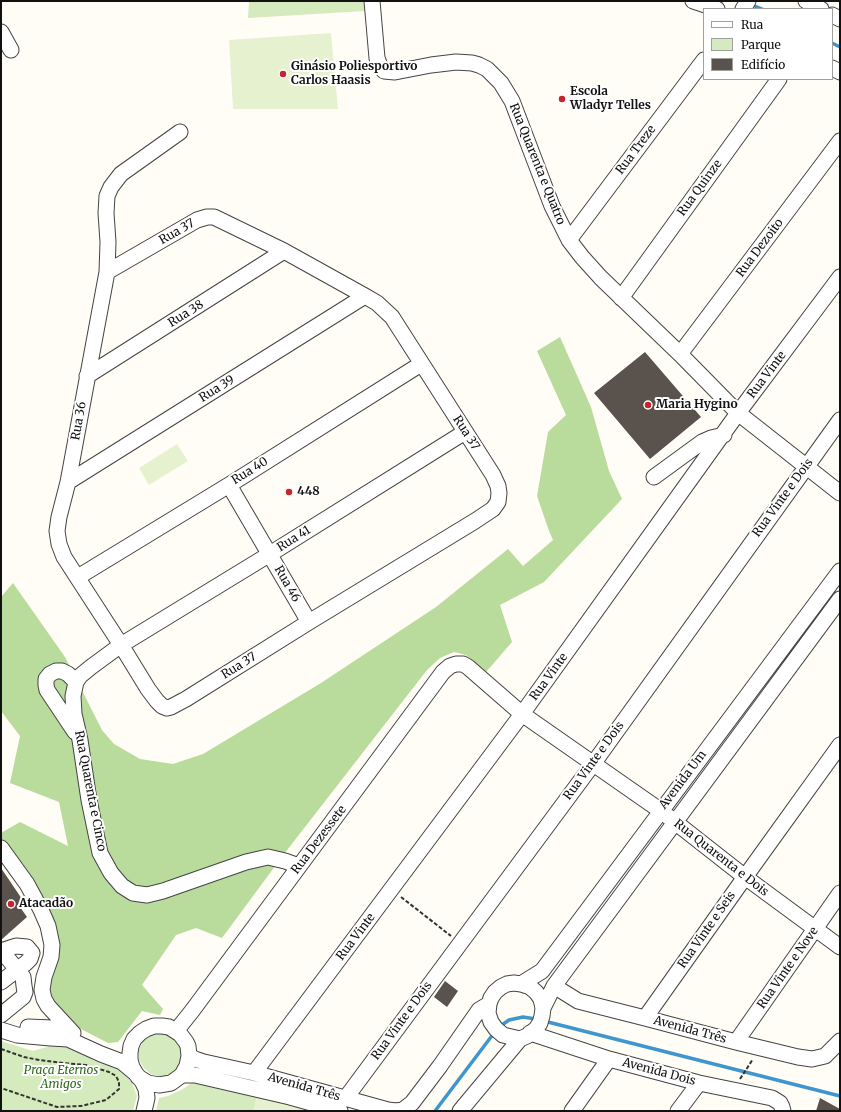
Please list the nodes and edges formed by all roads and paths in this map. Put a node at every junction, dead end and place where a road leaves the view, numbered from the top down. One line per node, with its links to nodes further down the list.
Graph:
1 (372, 1): 10 (street, Rua Quarenta e Quatro)
2 (693, 1): 3 (street)
3 (714, 8)
4 (1, 32): 5 (street)
5 (11, 50)
6 (703, 61): 10 (street, Rua Treze)
7 (778, 80): 15 (street, Rua Quinze)
8 (180, 132): 12 (street, Rua 36)
9 (840, 141): 16 (street, Rua Dezoito)
10 (569, 240): 15 (street, Rua Quarenta e Quatro)
11 (284, 251): 12 (street, Rua 37); 14 (street, Rua 37); 18 (street, Rua 38)
12 (107, 272): 18 (street, Rua 36)
13 (840, 277): 19 (street, Rua Vinte)
14 (365, 296): 17 (street, Rua 37); 25 (street, Rua 39)
15 (621, 298): 16 (street, Rua Quarenta e Quatro)
16 (680, 354): 19 (street, Rua Quarenta e Quatro)
17 (421, 364): 21 (street, Rua 37); 26 (street, Rua 40)
18 (87, 376): 25 (street, Rua 36)
19 (738, 413): 22 (street, Rua Vinte); 23 (street, Rua Quarenta e Quatro)
20 (840, 420): 23 (street, Rua Vinte e Dois)
21 (465, 432): 28 (street, Rua 41); 32 (street, Rua 37)
22 (724, 435): 24 (street); 37 (street, Rua Vinte)
23 (806, 466): 27 (street, Rua Quarenta e Quatro); 40 (street, Rua Vinte e Dois)
24 (654, 477)
25 (68, 482): 30 (street, Rua 36)
26 (229, 485): 28 (street, Rua 46); 30 (street, Rua 40)
27 (840, 493)
28 (270, 554): 32 (street, Rua 46); 33 (street, Rua 41)
29 (840, 571): 41 (street, Avenida Um)
30 (78, 577): 33 (street, Rua 36)
31 (840, 599): 42 (street, Avenida Um)
32 (309, 622): 36 (street, Rua 37)
33 (121, 645): 35 (street); 36 (street, Rua 36)
34 (468, 667): 37 (street, Rua Quarenta e Dois); 44 (street, Rua Dezessete)
35 (76, 682): 38 (street, Rua Quarenta e Cinco); 38 (street)
36 (171, 707)
37 (522, 714): 40 (street, Rua Quarenta e Dois); 46 (street, Rua Vinte)
38 (80, 740): 44 (street, Rua Quarenta e Cinco)
39 (840, 745): 45 (street, Rua Vinte e Seis)
40 (593, 764): 41 (street, Rua Quarenta e Dois); 49 (street, Rua Vinte e Dois)
41 (661, 811): 42 (street, Rua Quarenta e Dois); 54 (street, Avenida Um)
42 (675, 822): 45 (street, Rua Quarenta e Dois); 55 (street, Avenida Um)
43 (1, 848): 63 (street)
44 (299, 866): 62 (street, Rua Dezessete)
45 (744, 877): 48 (street, Rua Quarenta e Dois); 59 (street, Rua Vinte e Seis)
46 (391, 890): 49 (path); 72 (street, Rua Vinte)
47 (840, 893): 48 (street, Rua Vinte e Nove)
48 (815, 928): 50 (street, Rua Quarenta e Dois); 66 (street, Rua Vinte e Nove)
49 (460, 942): 79 (street, Rua Vinte e Dois)
50 (840, 947)
51 (1, 950): 52 (street); 52 (street)
52 (17, 969): 53 (street); 58 (street)
53 (1, 982)
54 (521, 984): 56 (street); 57 (street)
55 (554, 986): 57 (street, Avenida Um); 59 (street, Avenida Três)
56 (489, 1004): 64 (street); 79 (street, Avenida Três)
57 (543, 1008): 64 (street)
58 (1, 1015)
59 (645, 1018): 66 (street, Avenida Três)
60 (1, 1021): 63 (street)
61 (1, 1030): 73 (street)
62 (176, 1031): 67 (street); 70 (street)
63 (72, 1032): 67 (street)
64 (525, 1036): 71 (street, Avenida Dois); 81 (street)
65 (840, 1041): 68 (street, Avenida Três)
66 (736, 1042): 68 (street, Avenida Três)
67 (131, 1046): 73 (street)
68 (759, 1048): 78 (path)
69 (1, 1049): 77 (path)
70 (189, 1056): 72 (street, Avenida Três); 74 (street)
71 (609, 1059): 75 (street, Avenida Dois); 82 (street)
72 (254, 1073): 79 (street, Avenida Três)
73 (137, 1075): 76 (street); 80 (street)
74 (182, 1075): 76 (street); 79 (street)
75 (699, 1083): 78 (street, Avenida Dois); 83 (street)
76 (165, 1085): 80 (street)
77 (1, 1088)
78 (733, 1090): 84 (street, Avenida Dois)
79 (342, 1105)
80 (145, 1108)
81 (460, 1111)
82 (572, 1111)
83 (678, 1111)
84 (783, 1111)

